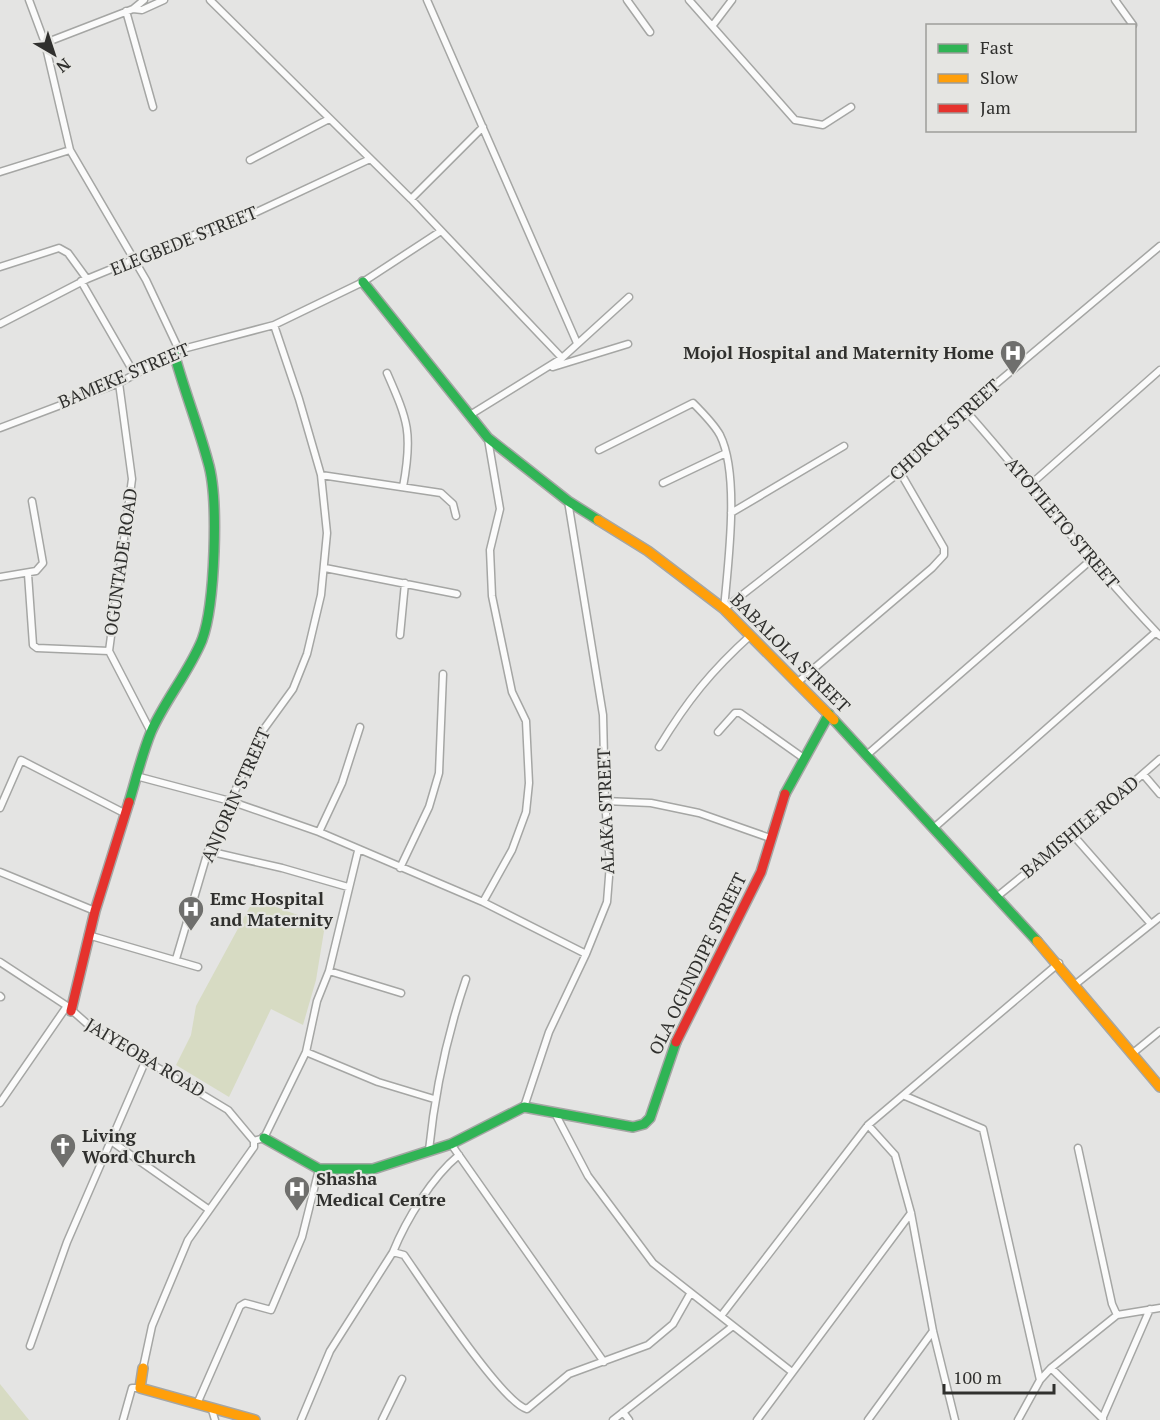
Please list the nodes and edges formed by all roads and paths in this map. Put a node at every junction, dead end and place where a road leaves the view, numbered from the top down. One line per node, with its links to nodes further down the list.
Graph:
1 (29, 0): 14 (street)
2 (144, 0): 10 (street)
3 (164, 0): 10 (street)
4 (210, 0): 17 (street)
5 (427, 0): 18 (street)
6 (627, 0): 13 (street)
7 (689, 0): 12 (street)
8 (732, 0): 12 (street)
9 (1115, 0): 11 (street)
10 (129, 10): 14 (street); 15 (street)
11 (1132, 24)
12 (713, 25): 16 (street)
13 (650, 33)
14 (45, 43): 19 (street)
15 (153, 107)
16 (851, 107)
17 (329, 119): 20 (street); 21 (street)
18 (483, 127): 23 (street); 33 (street)
19 (70, 150): 22 (street); 26 (street)
20 (370, 159): 23 (street); 26 (street, ELEGBEDE STREET)
21 (250, 160)
22 (0, 172)
23 (411, 198): 24 (street)
24 (441, 231): 29 (street, BAMEKE STREET); 36 (street)
25 (1160, 246): 42 (street, CHURCH STREET)
26 (135, 261): 28 (street, ELEGBEDE STREET); 35 (street)
27 (0, 267): 28 (street)
28 (84, 280): 31 (street, ELEGBEDE STREET); 39 (street)
29 (363, 282): 32 (street, BAMEKE STREET); 43 (street, BABALOLA STREET)
30 (629, 297): 33 (street)
31 (0, 324)
32 (274, 325): 35 (street, BAMEKE STREET); 50 (street, ANJORIN STREET)
33 (578, 343): 36 (street)
34 (628, 344): 37 (street)
35 (176, 351): 39 (street, BAMEKE STREET); 73 (street)
36 (562, 358): 37 (street)
37 (547, 369): 43 (street)
38 (1160, 370): 52 (street)
39 (134, 373): 41 (street, BAMEKE STREET)
40 (387, 373): 53 (street)
41 (119, 383): 44 (street, BAMEKE STREET); 68 (street, OGUNTADE ROAD)
42 (965, 410): 49 (street, CHURCH STREET); 52 (street, ATOTILETO STREET)
43 (470, 415): 45 (street, BABALOLA STREET)
44 (0, 428)
45 (488, 438): 55 (street, BABALOLA STREET); 96 (street)
46 (844, 446): 56 (street)
47 (599, 450): 48 (street)
48 (726, 453): 51 (street); 56 (street)
49 (900, 472): 64 (street, CHURCH STREET); 70 (street)
50 (321, 475): 53 (street); 59 (street, ANJORIN STREET)
51 (663, 483)
52 (1031, 484): 58 (street, ATOTILETO STREET)
53 (403, 487): 57 (street)
54 (32, 501): 60 (street)
55 (568, 501): 64 (street, BABALOLA STREET); 83 (street, ALAKA STREET)
56 (731, 513): 64 (street)
57 (456, 516)
58 (1091, 560): 65 (street, ATOTILETO STREET); 76 (street)
59 (325, 568): 62 (street); 82 (street, ANJORIN STREET)
60 (28, 574): 61 (street); 68 (street)
61 (0, 577)
62 (405, 584): 63 (street); 66 (street)
63 (457, 594)
64 (724, 609): 67 (street, BABALOLA STREET)
65 (1158, 634): 86 (street)
66 (400, 635)
67 (751, 635): 70 (street, BABALOLA STREET); 75 (street)
68 (109, 651): 73 (street, OGUNTADE ROAD)
69 (443, 674): 92 (street)
70 (798, 682): 71 (street, BABALOLA STREET)
71 (829, 714): 76 (street, BABALOLA STREET); 77 (street, OLA OGUNDIPE STREET)
72 (360, 726): 87 (street)
73 (151, 732): 80 (street)
74 (718, 732): 77 (street)
75 (659, 747)
76 (868, 753): 86 (street, BABALOLA STREET)
77 (802, 757): 89 (street, OLA OGUNDIPE STREET)
78 (1160, 759): 79 (street, BAMISHILE ROAD)
79 (1143, 774): 81 (street); 88 (street, BAMISHILE ROAD)
80 (136, 776): 82 (street); 85 (street)
81 (1160, 794)
82 (231, 801): 87 (street); 90 (street, ANJORIN STREET)
83 (605, 801): 89 (street); 101 (street, ALAKA STREET)
84 (0, 808): 85 (street)
85 (124, 813): 97 (street)
86 (936, 826): 95 (street, BABALOLA STREET)
87 (319, 832): 91 (street)
88 (1073, 835): 95 (street, BAMISHILE ROAD); 99 (street)
89 (770, 838): 120 (street, OLA OGUNDIPE STREET)
90 (208, 851): 94 (street); 102 (street, ANJORIN STREET)
91 (358, 851): 92 (street); 94 (street)
92 (400, 868): 96 (street)
93 (0, 872): 97 (street)
94 (348, 887): 106 (street)
95 (999, 895): 104 (street, BABALOLA STREET)
96 (483, 902): 101 (street)
97 (94, 911): 100 (street)
98 (1160, 917): 99 (street)
99 (1151, 924): 108 (street)
100 (88, 935): 102 (street); 110 (street)
101 (586, 954): 119 (street, ALAKA STREET)
102 (177, 959): 105 (street)
103 (0, 962): 110 (street, JAIYEOBA ROAD)
104 (1059, 963): 108 (street, BABALOLA STREET); 116 (street)
105 (198, 967)
106 (329, 971): 109 (street); 112 (street)
107 (466, 979): 117 (street)
108 (1077, 983): 113 (street, BABALOLA STREET)
109 (401, 993)
110 (69, 1009): 114 (street, JAIYEOBA ROAD); 118 (street)
111 (1160, 1031): 113 (street)
112 (306, 1052): 117 (street); 122 (street)
113 (1133, 1053): 115 (street, BABALOLA STREET)
114 (145, 1062): 123 (street, JAIYEOBA ROAD); 124 (street)
115 (1160, 1087)
116 (904, 1096): 121 (street); 146 (street)
117 (434, 1099): 127 (street)
118 (0, 1103)
119 (524, 1107): 120 (street, OLA OGUNDIPE STREET); 125 (street)
120 (556, 1115): 133 (street)
121 (868, 1125): 131 (street); 137 (street)
122 (264, 1138): 123 (street); 129 (street)
123 (254, 1141): 130 (street)
124 (111, 1142): 130 (street); 140 (street)
125 (451, 1144): 127 (street); 128 (street)
126 (1078, 1148): 136 (street)
127 (429, 1150): 129 (street)
128 (459, 1155): 132 (street); 141 (street)
129 (320, 1169): 148 (street)
130 (208, 1209): 142 (street)
131 (911, 1213): 139 (street); 144 (street)
132 (393, 1252): 141 (street); 155 (street)
133 (690, 1294): 137 (street); 141 (street)
134 (1160, 1308): 135 (street)
135 (1150, 1309): 136 (street); 151 (street)
136 (1117, 1315): 143 (street)
137 (721, 1316): 138 (street)
138 (733, 1326): 144 (street); 150 (street)
139 (933, 1331): 160 (street); 161 (street)
140 (30, 1346)
141 (604, 1362)
142 (143, 1368): 147 (street)
143 (1051, 1368): 146 (street); 151 (street)
144 (792, 1372): 159 (street)
145 (402, 1379): 156 (street)
146 (1040, 1380): 162 (street)
147 (140, 1388): 148 (street); 152 (street)
148 (197, 1404): 149 (street)
149 (212, 1410): 153 (street); 154 (street)
150 (623, 1412): 157 (street); 158 (street)
151 (1103, 1419)
152 (123, 1420)
153 (214, 1420)
154 (255, 1420)
155 (301, 1420)
156 (382, 1420)
157 (613, 1420)
158 (629, 1420)
159 (757, 1420)
160 (868, 1420)
161 (955, 1420)
162 (1018, 1420)

